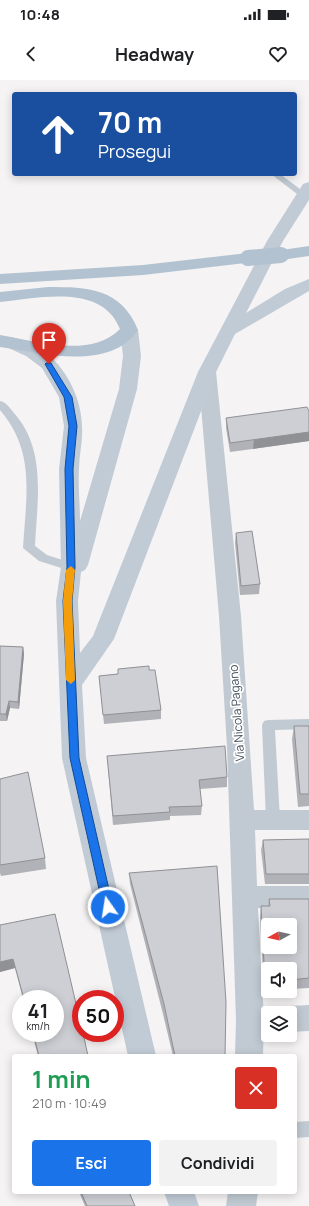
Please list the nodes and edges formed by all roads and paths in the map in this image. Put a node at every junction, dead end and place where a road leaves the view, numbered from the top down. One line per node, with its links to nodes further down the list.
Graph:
1 (279, 176): 2 (lane)
2 (307, 191): 9 (main road)
3 (309, 251): 4 (main road, bridge)
4 (143, 270): 5 (main road); 7 (main road)
5 (0, 279)
6 (309, 284): 9 (main road)
7 (0, 297): 8 (main road)
8 (129, 330): 10 (main road); 14 (main road)
9 (230, 331): 11 (main road)
10 (5, 341): 13 (main road)
11 (207, 372): 15 (main road); 17 (street, Via Nicola Pagano)
12 (0, 404): 13 (lane)
13 (71, 567): 14 (main road)
14 (67, 601): 15 (main road)
15 (71, 683): 25 (main road)
16 (309, 724): 18 (lane)
17 (243, 820): 18 (street); 20 (street, Via Nicola Pagano)
18 (273, 820): 19 (street)
19 (309, 820)
20 (246, 897): 21 (street); 24 (street, Via Nicola Pagano)
21 (309, 897)
22 (309, 1018): 23 (street)
23 (297, 1019)
24 (259, 1020): 26 (street, Via Nicola Pagano)
25 (142, 1054)
26 (250, 1054)
27 (309, 1129): 28 (lane)
28 (297, 1130)
29 (180, 1194): 31 (main road)
30 (243, 1194): 32 (street)
31 (184, 1206)
32 (241, 1206)

